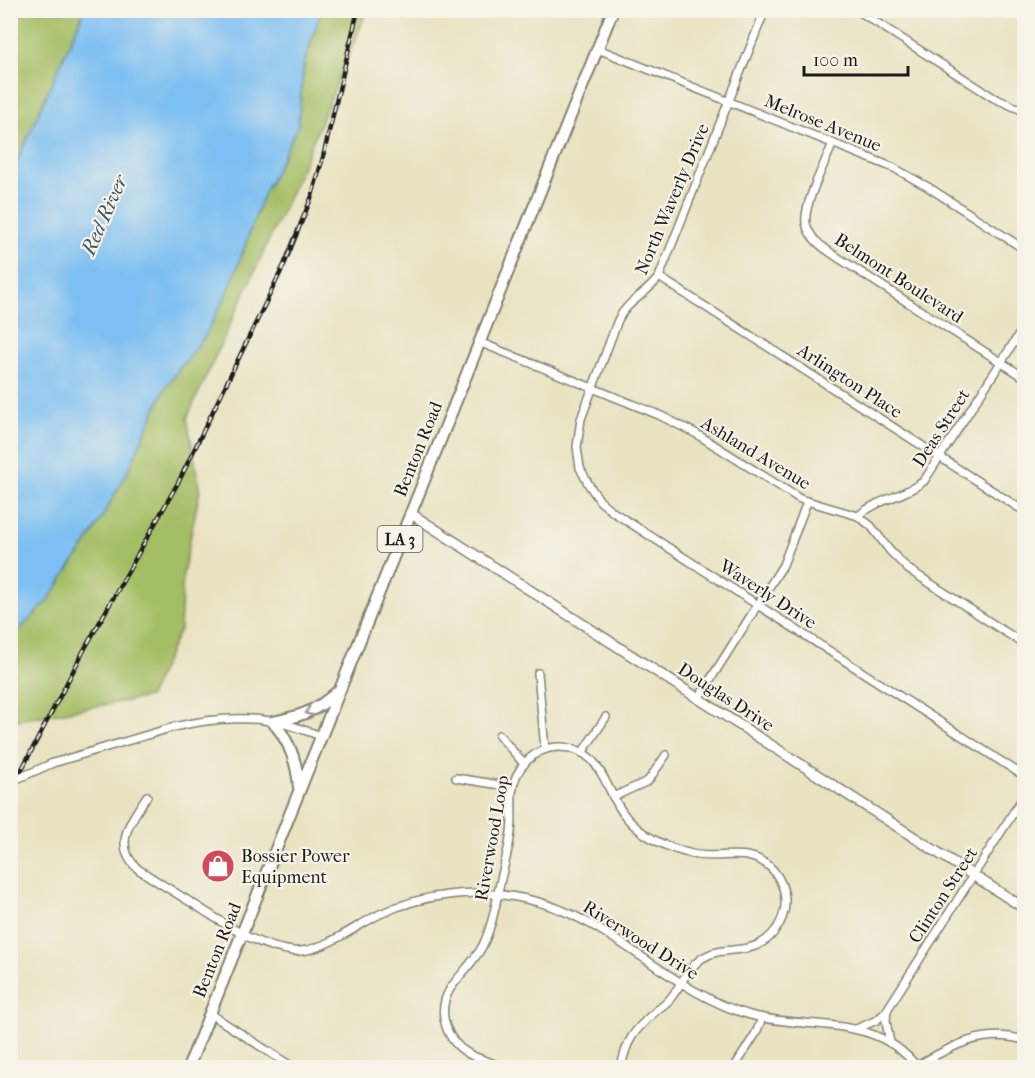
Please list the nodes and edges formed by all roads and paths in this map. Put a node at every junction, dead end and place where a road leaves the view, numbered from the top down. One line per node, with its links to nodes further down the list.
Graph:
1 (613, 10): 4 (main road, Benton Road / LA 3)
2 (765, 10): 5 (street, North Waverly Drive)
3 (857, 10): 6 (street)
4 (598, 49): 5 (street, Melrose Avenue); 11 (main road, Benton Road / LA 3)
5 (728, 101): 7 (street, Melrose Avenue); 9 (street, North Waverly Drive)
6 (1024, 111)
7 (833, 143): 8 (street, Melrose Avenue); 12 (street, Belmont Boulevard)
8 (1024, 249)
9 (658, 277): 14 (street, North Waverly Drive); 15 (street, Arlington Place)
10 (1024, 327): 12 (street, Deas Street)
11 (479, 342): 14 (street, Ashland Avenue); 18 (main road, Benton Road / LA 3)
12 (1001, 362): 13 (street, Belmont Boulevard); 15 (street, Deas Street)
13 (1024, 377)
14 (593, 388): 16 (street, Ashland Avenue); 20 (street, Waverly Drive)
15 (941, 457): 17 (street, Arlington Place); 19 (street, Deas Street)
16 (807, 502): 19 (street, Ashland Avenue); 20 (street)
17 (1024, 511)
18 (410, 513): 23 (main road, Benton Road / LA 3); 24 (street, Douglas Drive)
19 (858, 516): 21 (street, Ashland Avenue)
20 (759, 606): 24 (street); 33 (street, Waverly Drive)
21 (1024, 644)
22 (538, 673): 29 (street)
23 (339, 690): 26 (main road, one-way to 26); 27 (main road, Benton Road / LA 3)
24 (698, 699): 41 (street, Douglas Drive)
25 (606, 717): 30 (street)
26 (273, 722): 27 (street); 35 (street, bridge); 37 (main road)
27 (321, 735): 37 (main road, Benton Road / LA 3)
28 (499, 735): 32 (street)
29 (545, 750): 30 (street); 32 (street, Riverwood Loop)
30 (582, 753): 40 (street)
31 (666, 755): 40 (street)
32 (524, 764): 36 (street, Riverwood Loop)
33 (1024, 776)
34 (456, 778): 36 (street)
35 (10, 782)
36 (513, 787): 42 (street, Riverwood Loop)
37 (299, 790): 44 (main road, Benton Road / LA 3)
38 (147, 796): 44 (street, Riverwood Drive)
39 (1024, 796): 41 (street, Clinton Street)
40 (613, 797): 45 (street)
41 (974, 875): 43 (street, Douglas Drive); 46 (street, Clinton Street)
42 (498, 894): 44 (street, Riverwood Drive); 45 (street, Riverwood Drive); 55 (street, Riverwood Loop)
43 (1024, 908)
44 (241, 934): 47 (main road, Benton Road / LA 3)
45 (681, 982): 48 (street, Riverwood Drive); 56 (street)
46 (887, 1010): 49 (street, Clinton Street); 51 (street)
47 (209, 1013): 53 (main road, Benton Road / LA 3); 54 (street)
48 (762, 1018): 49 (street, Riverwood Drive); 57 (street)
49 (856, 1029): 51 (street, Riverwood Drive)
50 (1024, 1040): 52 (street)
51 (890, 1043): 52 (street, Riverwood Drive)
52 (917, 1067)
53 (188, 1068)
54 (294, 1068)
55 (505, 1068)
56 (621, 1068)
57 (734, 1068)

